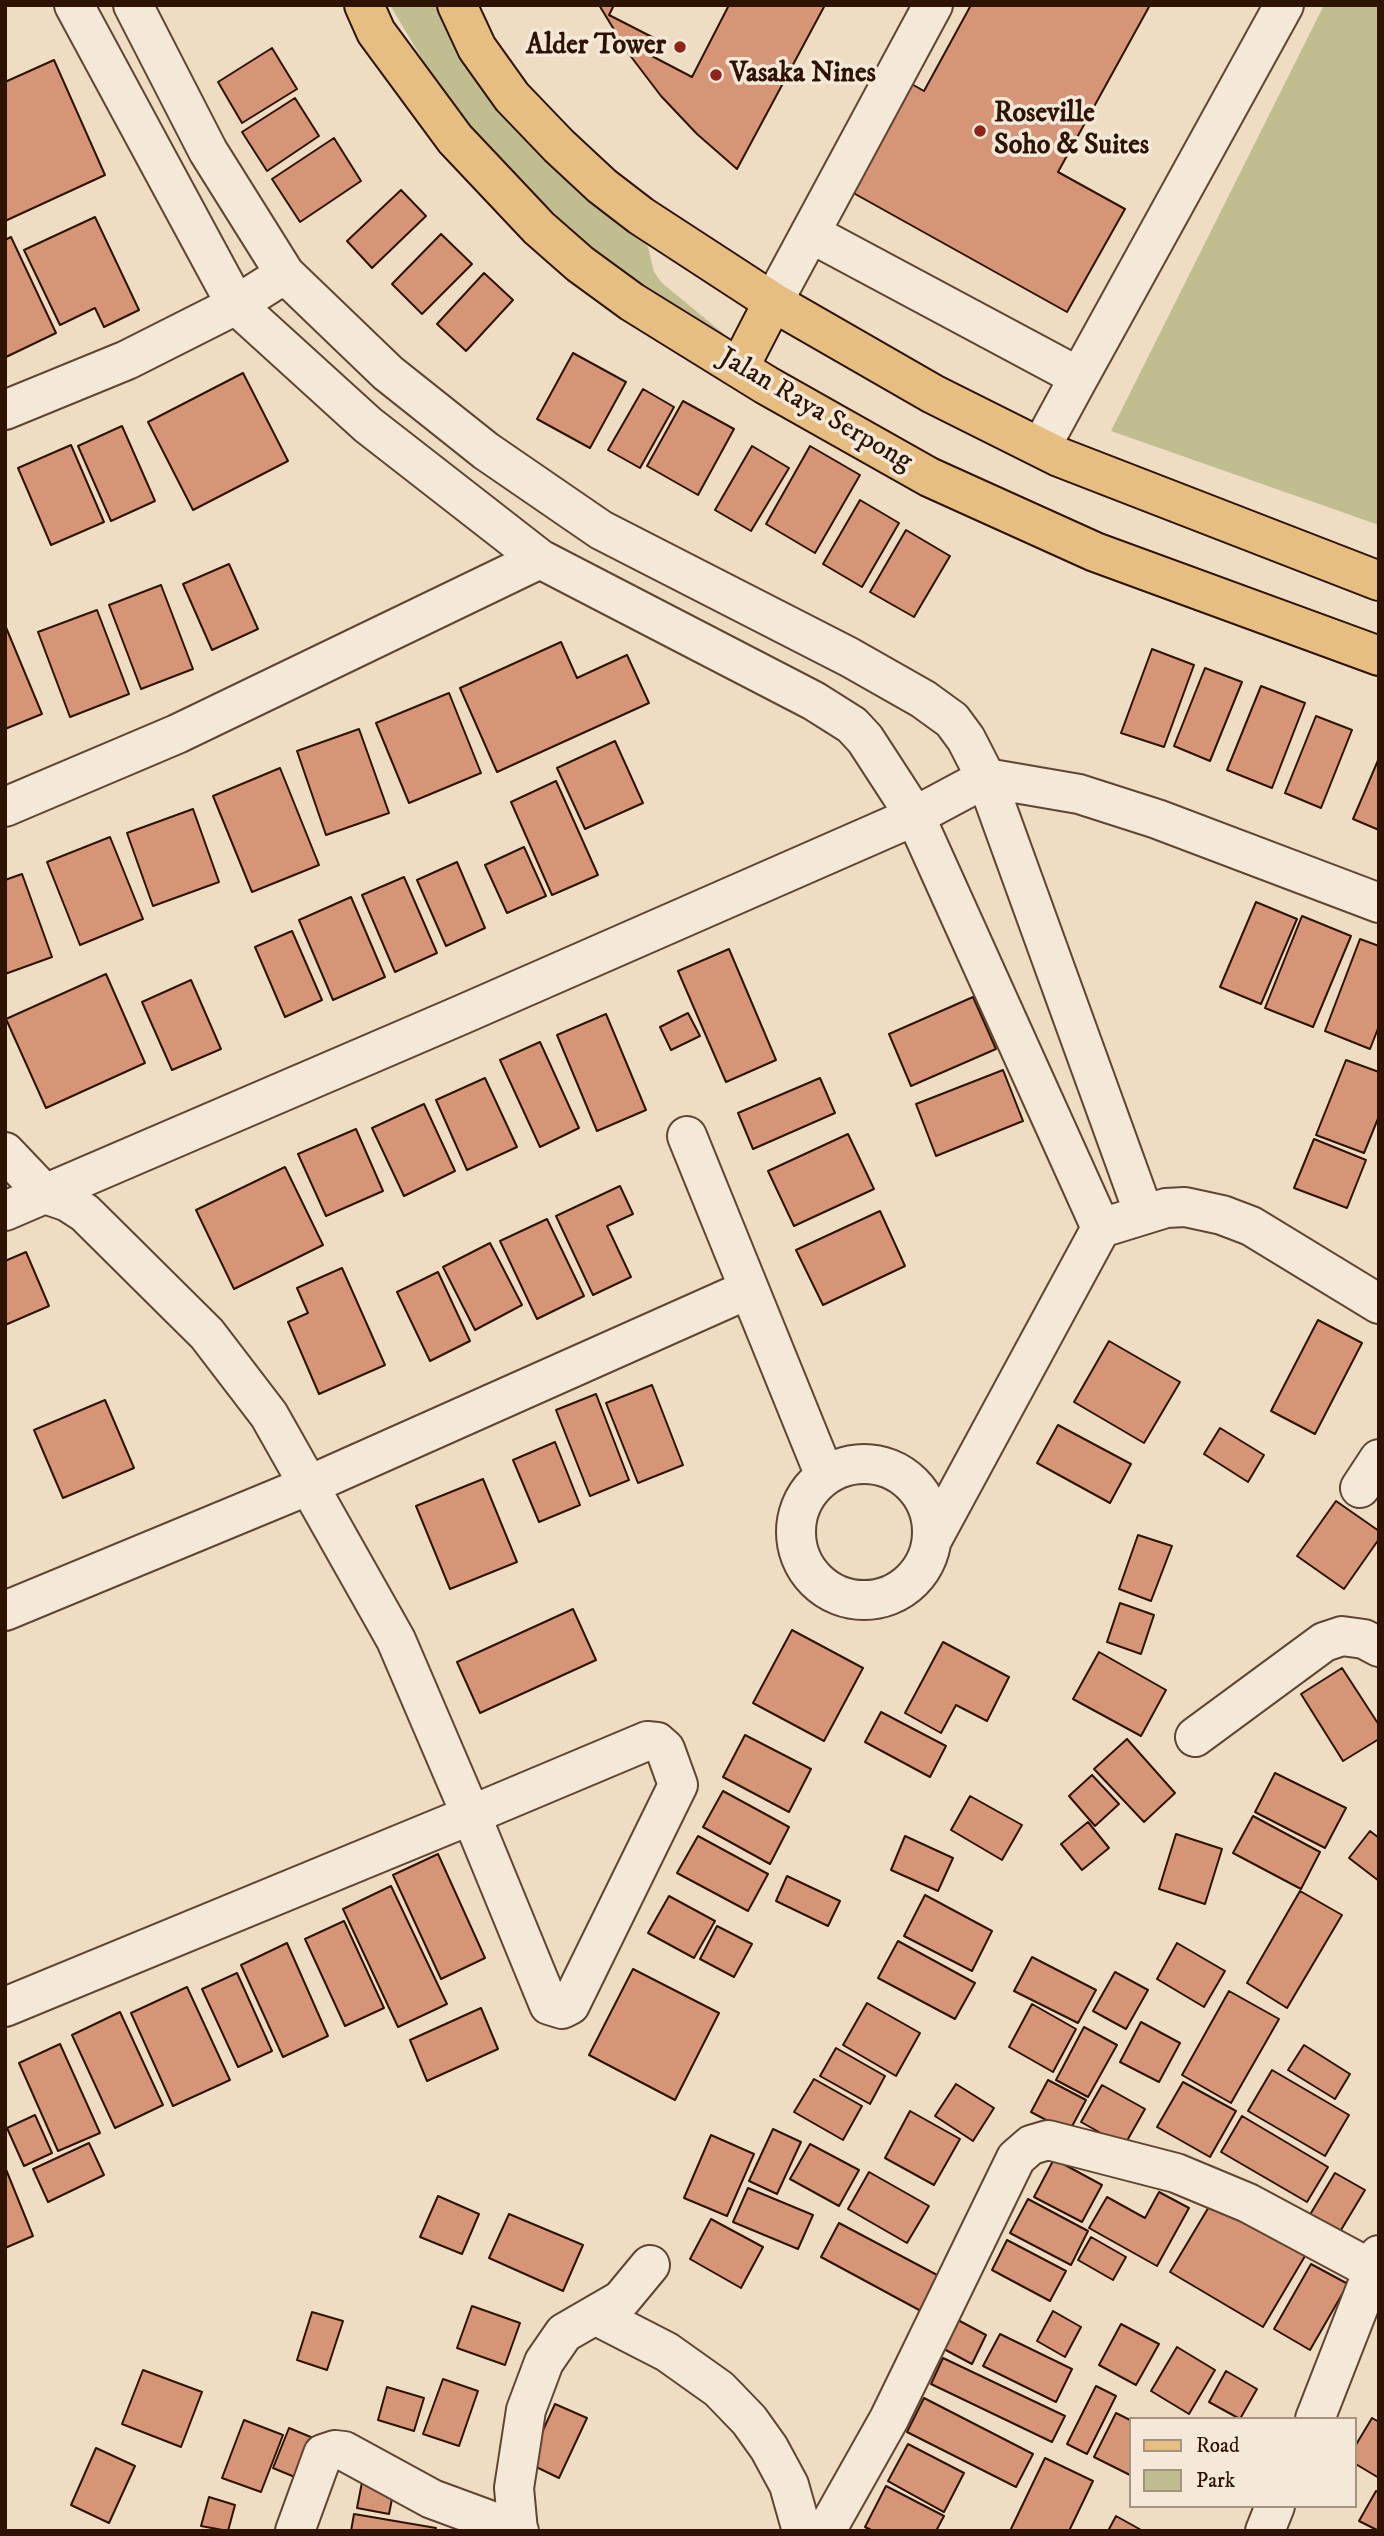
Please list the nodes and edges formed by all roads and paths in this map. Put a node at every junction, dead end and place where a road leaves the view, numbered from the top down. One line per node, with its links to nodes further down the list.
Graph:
1 (75, 5): 10 (street)
2 (133, 5): 8 (street)
3 (364, 5): 11 (main road, Jalan Raya Serpong)
4 (457, 5): 9 (main road)
5 (933, 5): 7 (street)
6 (1284, 5): 12 (street)
7 (810, 233): 9 (street); 12 (street)
8 (285, 274): 10 (street); 18 (street)
9 (773, 302): 11 (main road); 14 (main road)
10 (236, 305): 13 (street); 15 (street)
11 (739, 368): 17 (main road, Jalan Raya Serpong)
12 (1079, 377): 14 (street)
13 (5, 410)
14 (1041, 447): 16 (main road)
15 (540, 559): 19 (street); 20 (street)
16 (1379, 581)
17 (1379, 656)
18 (986, 778): 20 (street); 21 (street); 26 (street)
19 (5, 807)
20 (915, 816): 24 (street); 27 (street)
21 (1379, 903)
22 (687, 1136): 28 (street)
23 (5, 1152): 24 (street)
24 (45, 1194): 25 (street); 31 (street)
25 (5, 1211)
26 (1144, 1214): 27 (street); 29 (street)
27 (1101, 1228): 32 (street)
28 (749, 1289): 30 (street); 31 (street)
29 (1379, 1304)
30 (825, 1476): 32 (street); 32 (street)
31 (307, 1486): 33 (street); 36 (street)
32 (932, 1541)
33 (5, 1611)
34 (1379, 1647): 35 (street)
35 (1195, 1737)
36 (471, 1815): 36 (street); 37 (street)
37 (5, 2007)
38 (1375, 2262): 41 (street); 46 (street)
39 (650, 2265): 40 (street)
40 (595, 2315): 44 (street); 45 (street)
41 (1316, 2417)
42 (1274, 2508): 47 (street)
43 (295, 2531): 44 (street)
44 (519, 2531)
45 (803, 2531)
46 (822, 2531)
47 (1265, 2531)

